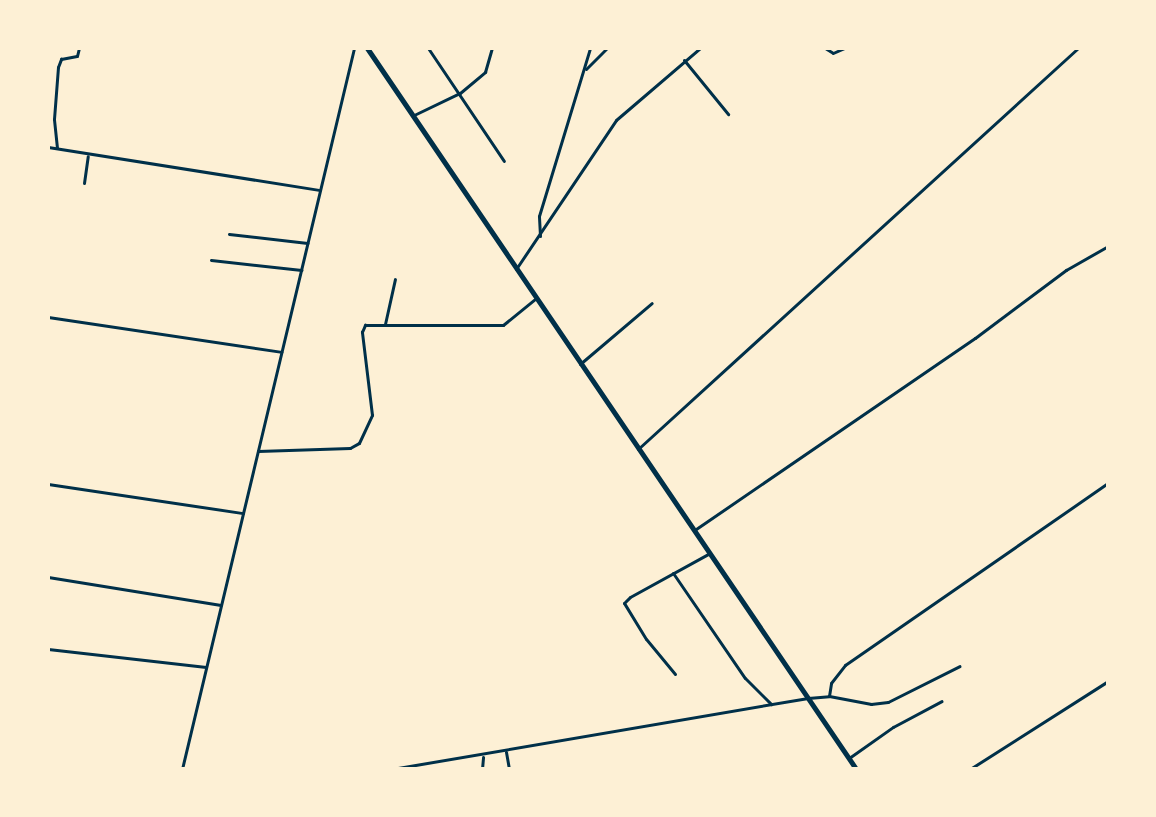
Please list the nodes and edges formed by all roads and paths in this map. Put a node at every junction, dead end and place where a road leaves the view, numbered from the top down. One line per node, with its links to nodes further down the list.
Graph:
1 (79, 48): 18 (street)
2 (354, 48): 22 (street)
3 (367, 48): 16 (highway)
4 (428, 48): 14 (street)
5 (492, 48): 14 (street)
6 (590, 48): 13 (street)
7 (607, 48): 13 (street)
8 (700, 48): 12 (street)
9 (825, 48): 10 (street)
10 (844, 48)
11 (1078, 48): 37 (street)
12 (684, 60): 15 (street); 24 (street)
13 (583, 72): 24 (street)
14 (460, 93): 16 (street); 20 (street)
15 (728, 114)
16 (414, 115): 28 (highway)
17 (48, 147): 18 (street)
18 (57, 148): 19 (street)
19 (88, 156): 21 (street); 22 (street)
20 (504, 161)
21 (84, 183)
22 (319, 190): 25 (street)
23 (229, 234): 25 (street)
24 (540, 236): 28 (street)
25 (307, 243): 29 (street)
26 (1108, 246): 42 (street)
27 (211, 260): 29 (street)
28 (516, 269): 31 (highway)
29 (301, 270): 35 (street)
30 (395, 279): 34 (street)
31 (535, 299): 34 (street); 36 (highway)
32 (652, 303): 36 (street)
33 (48, 317): 35 (street)
34 (385, 324): 38 (street)
35 (281, 352): 38 (street)
36 (580, 364): 37 (highway)
37 (638, 449): 42 (highway)
38 (258, 451): 41 (street)
39 (1108, 483): 52 (street)
40 (48, 484): 41 (street)
41 (243, 513): 46 (street)
42 (694, 531): 43 (highway)
43 (710, 553): 44 (street); 53 (highway)
44 (673, 573): 50 (street); 55 (street)
45 (48, 577): 46 (street)
46 (221, 605): 49 (street)
47 (48, 649): 49 (street)
48 (960, 666): 52 (street)
49 (206, 667): 59 (street)
50 (675, 674)
51 (1108, 681): 64 (street)
52 (829, 696): 53 (street)
53 (808, 698): 55 (street); 58 (highway)
54 (942, 701): 58 (street)
55 (771, 704): 56 (street)
56 (506, 752): 57 (street); 62 (street)
57 (483, 756): 60 (street); 61 (street)
58 (849, 758): 63 (highway)
59 (182, 769)
60 (392, 769)
61 (482, 769)
62 (509, 769)
63 (856, 769)
64 (970, 769)

